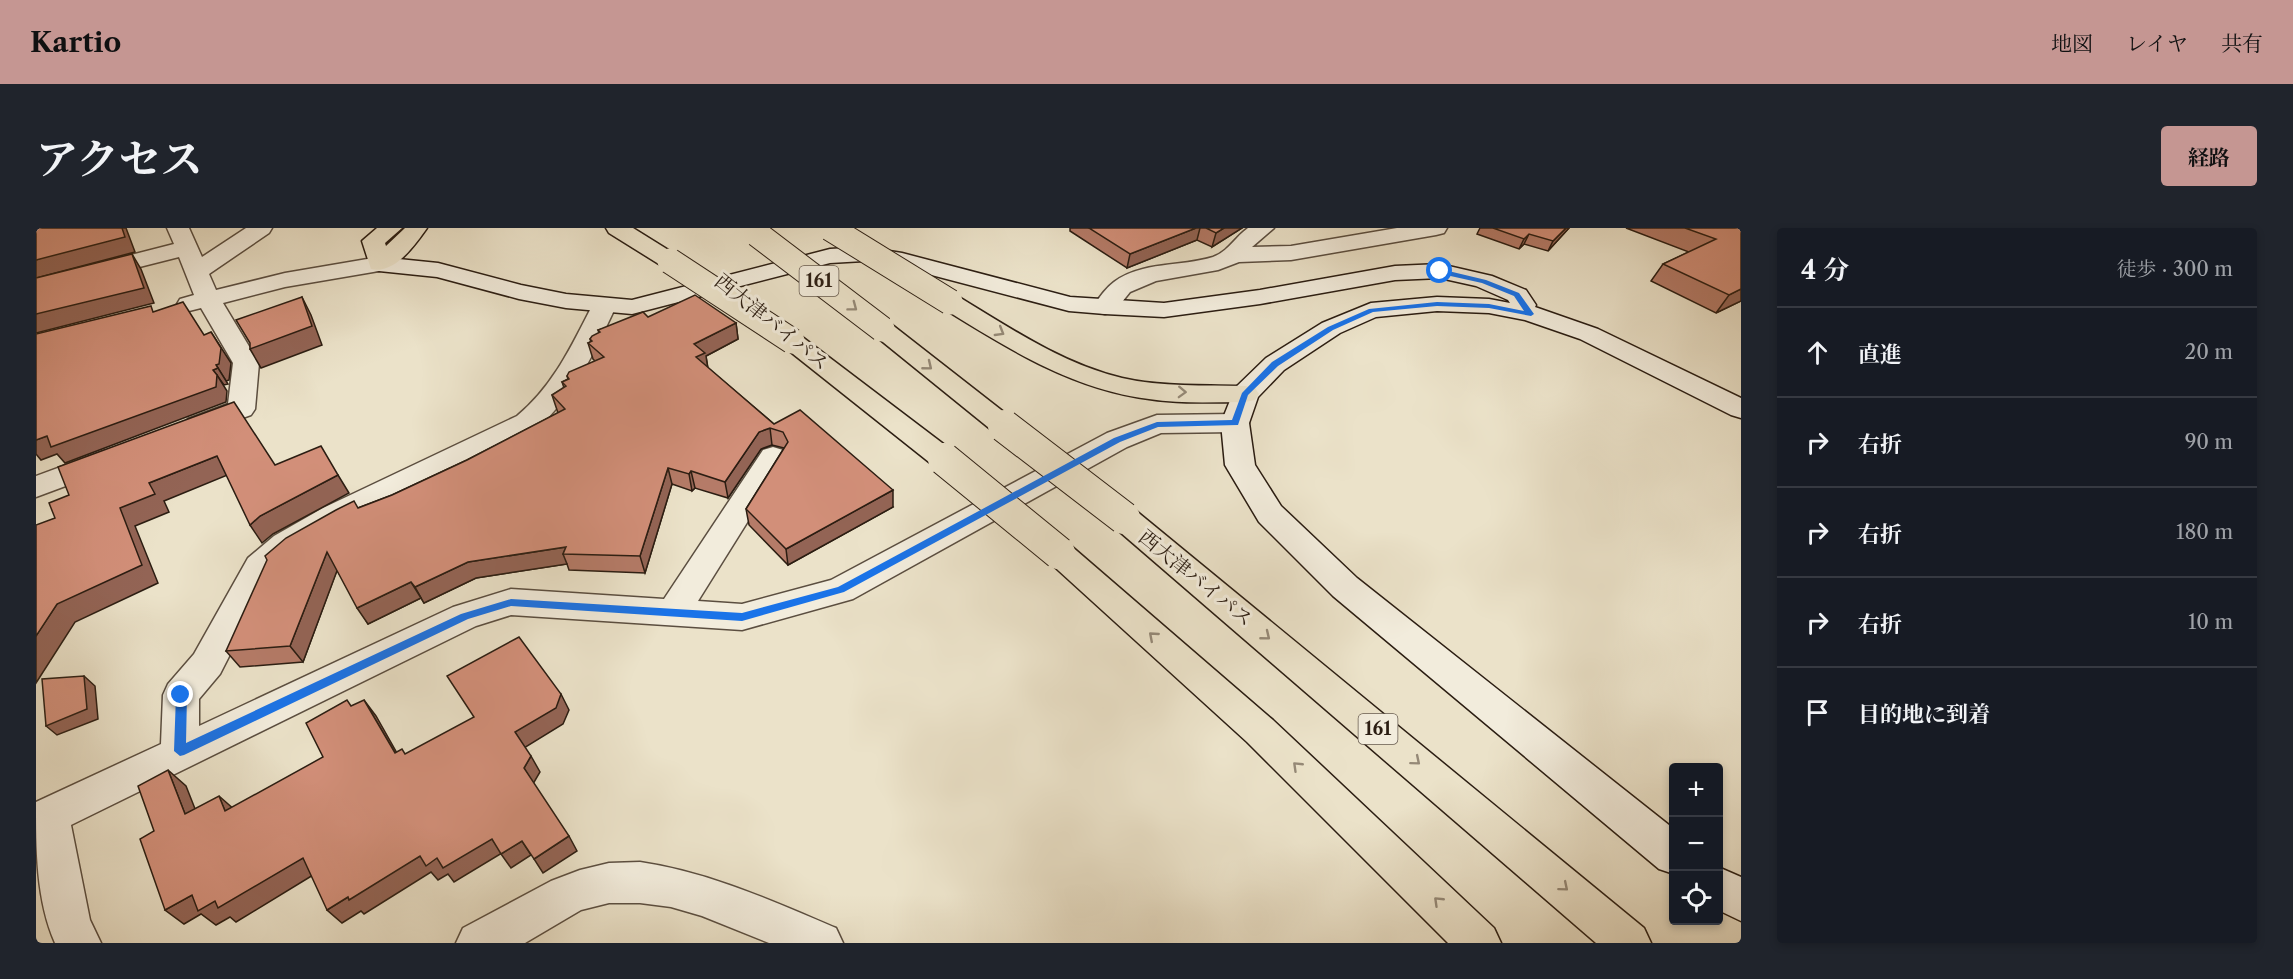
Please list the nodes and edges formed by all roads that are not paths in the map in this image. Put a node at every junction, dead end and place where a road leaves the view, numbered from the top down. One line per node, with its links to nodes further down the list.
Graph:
1 (261, 228): 14 (street)
2 (391, 228): 13 (highway)
3 (416, 228): 13 (highway)
4 (616, 228): 12 (highway)
5 (656, 228): 12 (highway)
6 (830, 228): 21 (highway, one-way to 21, bridge)
7 (1263, 228): 11 (street)
8 (1436, 228): 11 (street)
9 (753, 231): 38 (highway, 西大津バイパス / 161, one-way to 38, bridge)
10 (182, 238): 14 (street); 15 (street)
11 (1235, 255): 18 (street)
12 (679, 257): 37 (highway, 西大津バイパス, one-way to 12, bridge)
13 (379, 264): 16 (street); 17 (street)
14 (196, 272): 16 (street)
15 (67, 279)
16 (208, 299): 19 (street); 24 (street)
17 (604, 306): 18 (street); 29 (street)
18 (1105, 308): 20 (street)
19 (163, 310)
20 (1531, 314): 21 (street); 22 (street)
21 (1245, 394): 23 (street)
22 (1741, 409)
23 (1235, 423): 28 (street); 31 (street)
24 (176, 433)
25 (133, 450): 27 (street)
26 (772, 457): 28 (street)
27 (36, 487)
28 (673, 613): 29 (street)
29 (180, 751): 30 (street)
30 (42, 818): 34 (street)
31 (1669, 851)
32 (1723, 889): 33 (street)
33 (1741, 900)
34 (79, 943)
35 (478, 943): 36 (street)
36 (821, 943)
37 (1479, 943)
38 (1629, 943)

